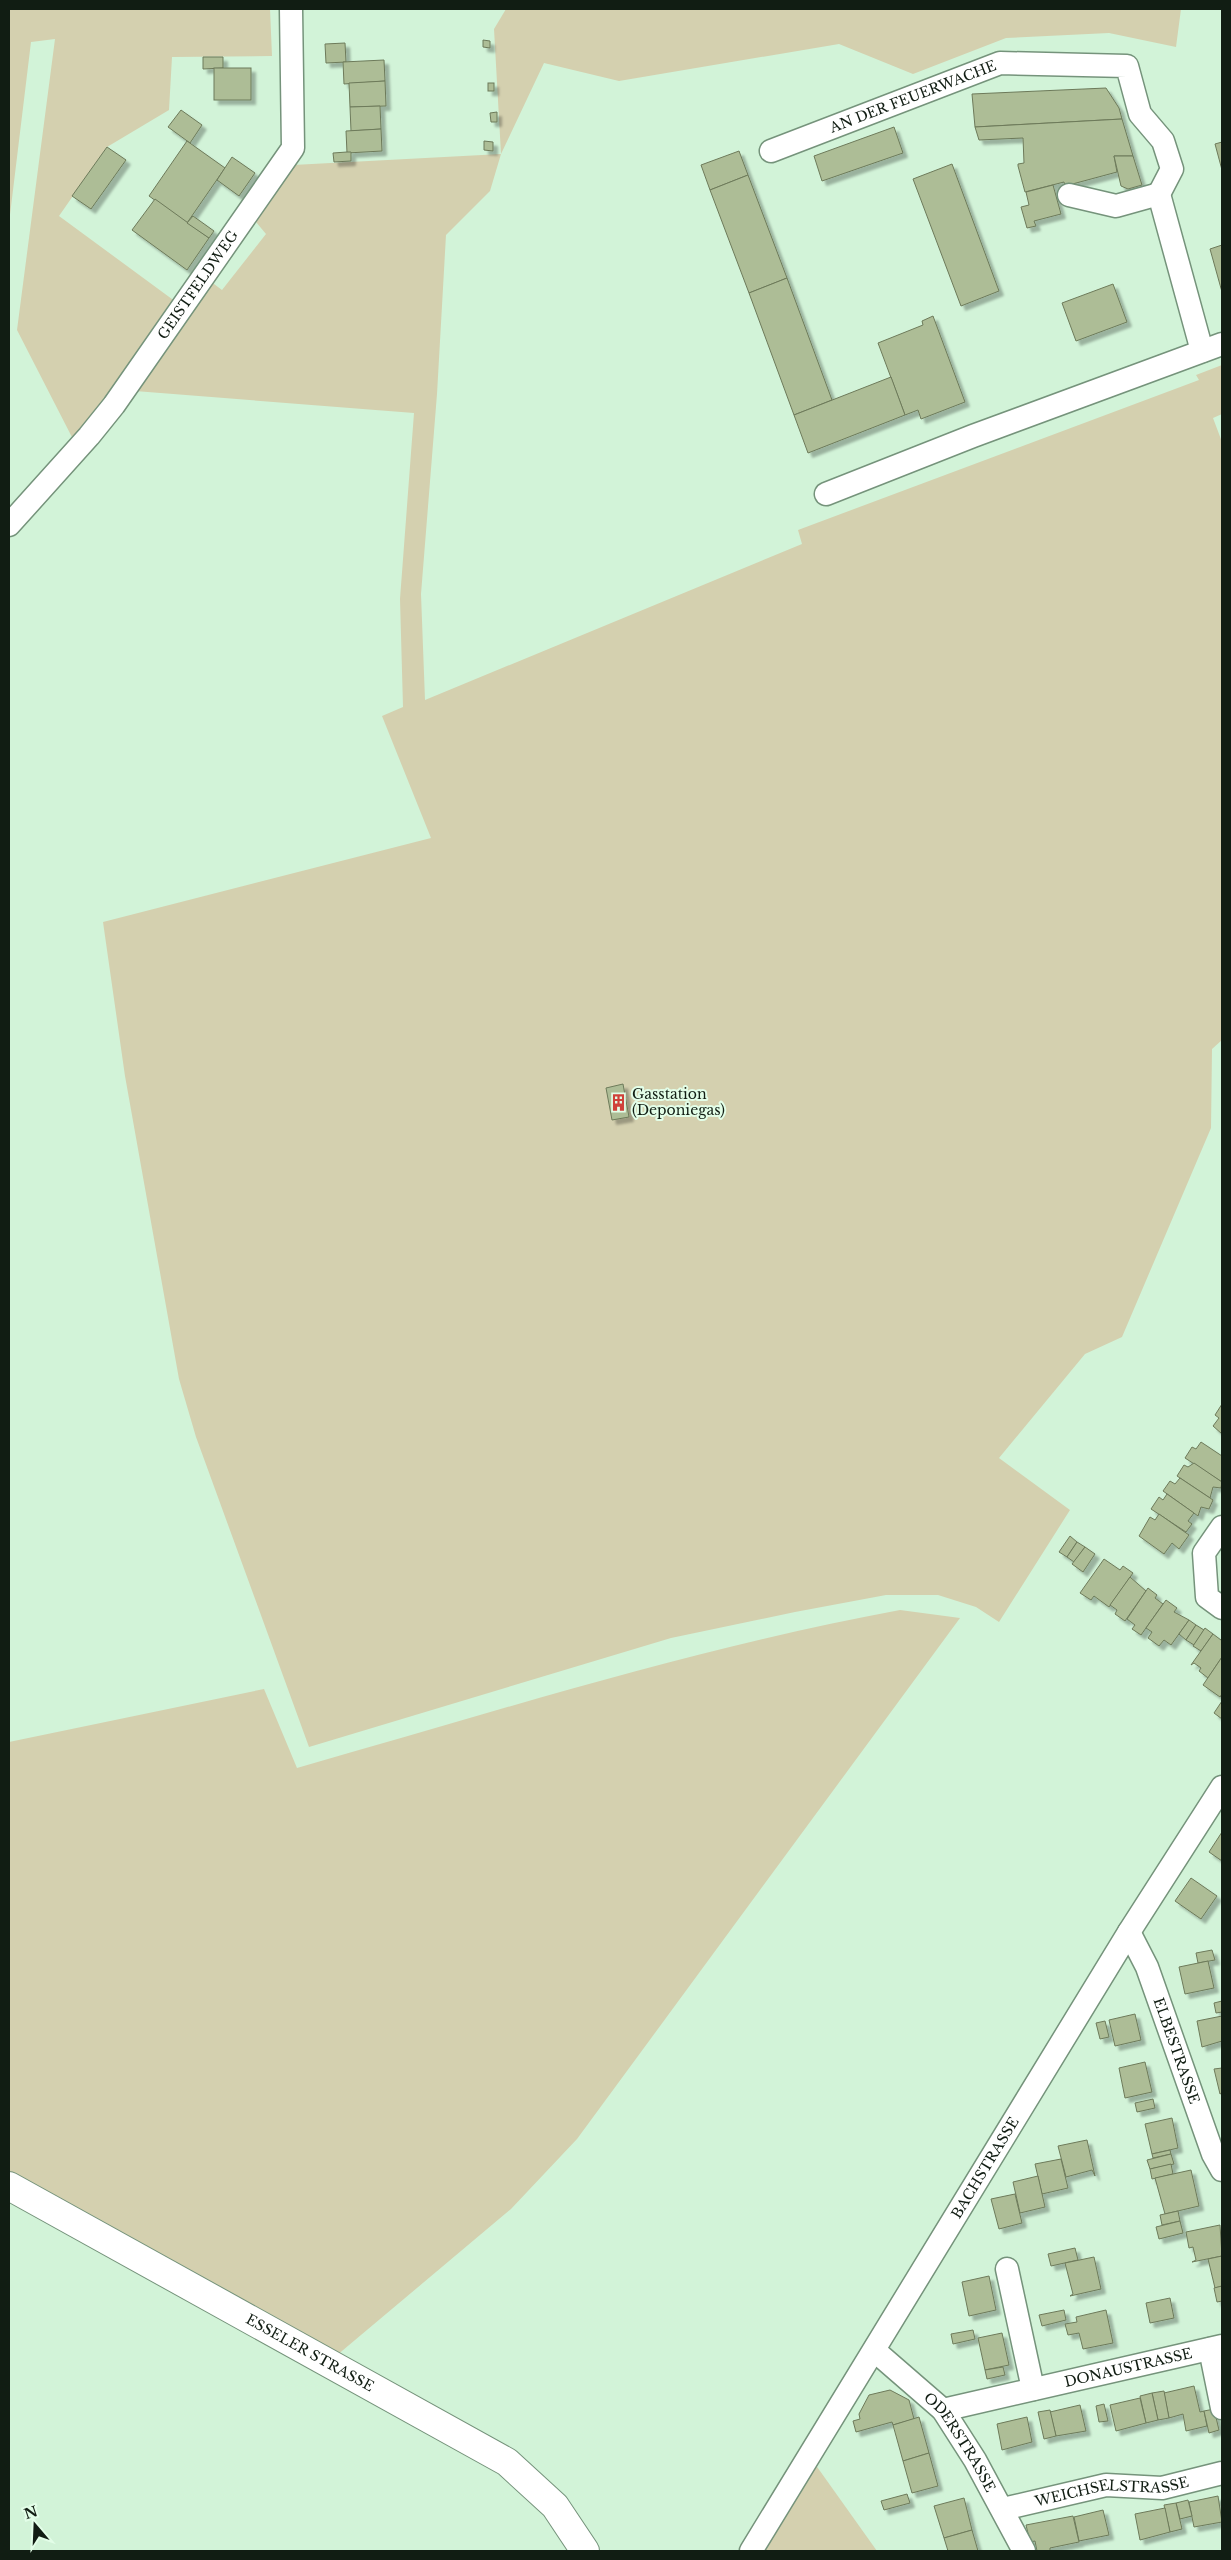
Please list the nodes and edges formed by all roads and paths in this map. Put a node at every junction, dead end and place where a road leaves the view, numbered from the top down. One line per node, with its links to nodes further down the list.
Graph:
1 (291, 9): 7 (street, GEISTFELDWEG)
2 (771, 151): 3 (street, AN DER FEUERWACHE)
3 (1159, 194): 4 (street); 5 (street)
4 (1069, 196)
5 (1212, 348): 6 (street)
6 (826, 494)
7 (9, 525)
8 (1222, 1527): 9 (street)
9 (1222, 1608)
10 (1222, 1787): 11 (street, BACHSTRASSE)
11 (1129, 1932): 12 (street, ELBESTRASSE); 16 (street, BACHSTRASSE)
12 (1222, 2170)
13 (9, 2186): 22 (main road, ESSELER STRASSE)
14 (1006, 2269): 17 (street)
15 (1216, 2347): 17 (street, DONAUSTRASSE); 18 (street)
16 (875, 2351): 19 (street, ODERSTRASSE); 23 (street, BACHSTRASSE)
17 (1033, 2389): 19 (street, DONAUSTRASSE)
18 (1222, 2408)
19 (943, 2410): 21 (street, ODERSTRASSE)
20 (1222, 2473): 21 (street, WEICHSELSTRASSE)
21 (1003, 2509): 24 (street, ODERSTRASSE)
22 (585, 2551)
23 (751, 2551)
24 (1024, 2551)

